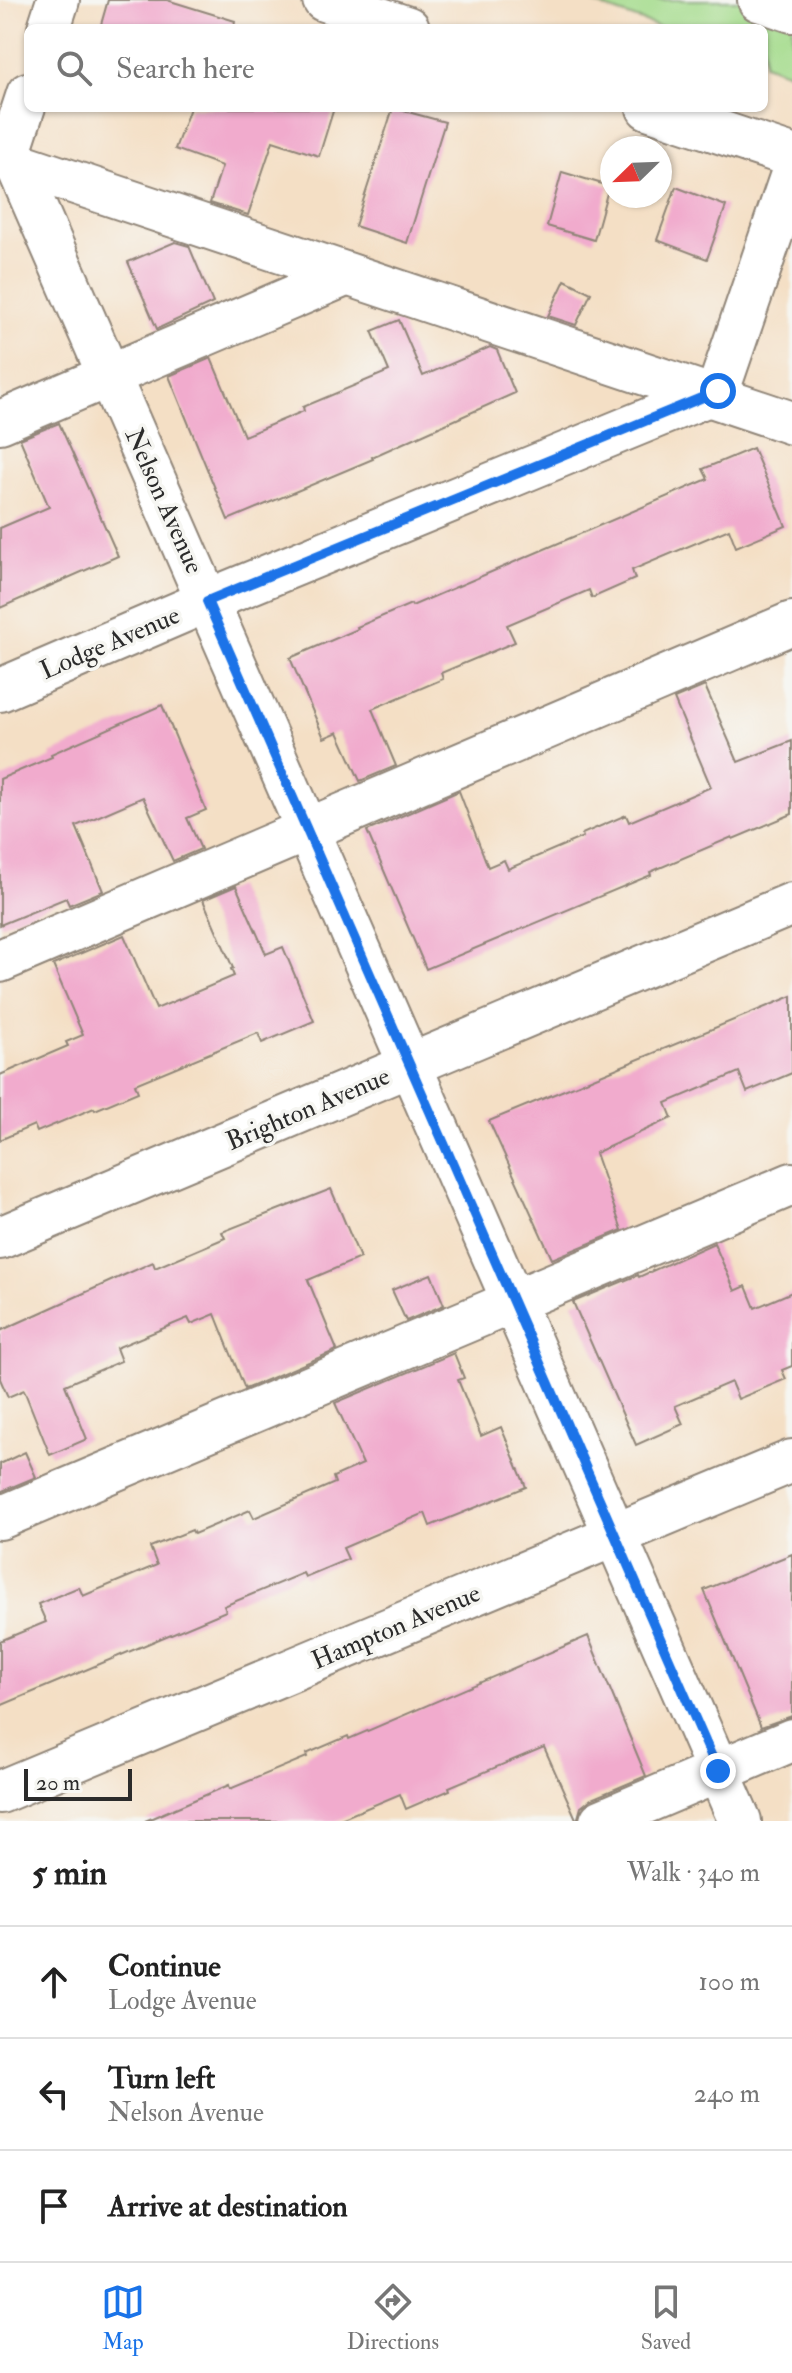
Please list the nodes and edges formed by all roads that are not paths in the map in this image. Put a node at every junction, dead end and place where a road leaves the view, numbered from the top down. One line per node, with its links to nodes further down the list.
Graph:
1 (58, 0): 5 (street)
2 (324, 0): 6 (street)
3 (759, 0): 4 (street)
4 (792, 11)
5 (50, 24)
6 (396, 24)
7 (24, 106): 9 (street)
8 (660, 112): 10 (street)
9 (7, 156): 12 (street); 13 (street, Nelson Avenue)
10 (792, 156)
11 (792, 174): 14 (street)
12 (345, 275): 13 (street); 14 (street)
13 (109, 375): 15 (street); 17 (street, Nelson Avenue)
14 (707, 396): 16 (street); 17 (street, Lodge Avenue)
15 (0, 422)
16 (792, 423)
17 (207, 601): 19 (street, Lodge Avenue); 20 (street, Nelson Avenue)
18 (792, 623): 20 (street)
19 (0, 690)
20 (307, 830): 22 (street); 23 (street, Nelson Avenue)
21 (792, 904): 23 (street, Brighton Avenue)
22 (0, 961)
23 (411, 1066): 25 (street, Brighton Avenue); 26 (street, Nelson Avenue)
24 (792, 1184): 26 (street)
25 (0, 1238)
26 (513, 1301): 28 (street); 29 (street, Nelson Avenue)
27 (792, 1461): 29 (street, Hampton Avenue)
28 (0, 1518)
29 (615, 1536): 31 (street, Nelson Avenue); 32 (street, Hampton Avenue)
30 (792, 1740): 31 (street)
31 (718, 1771): 33 (street); 34 (street, Nelson Avenue)
32 (0, 1792)
33 (601, 1821)
34 (740, 1821)

